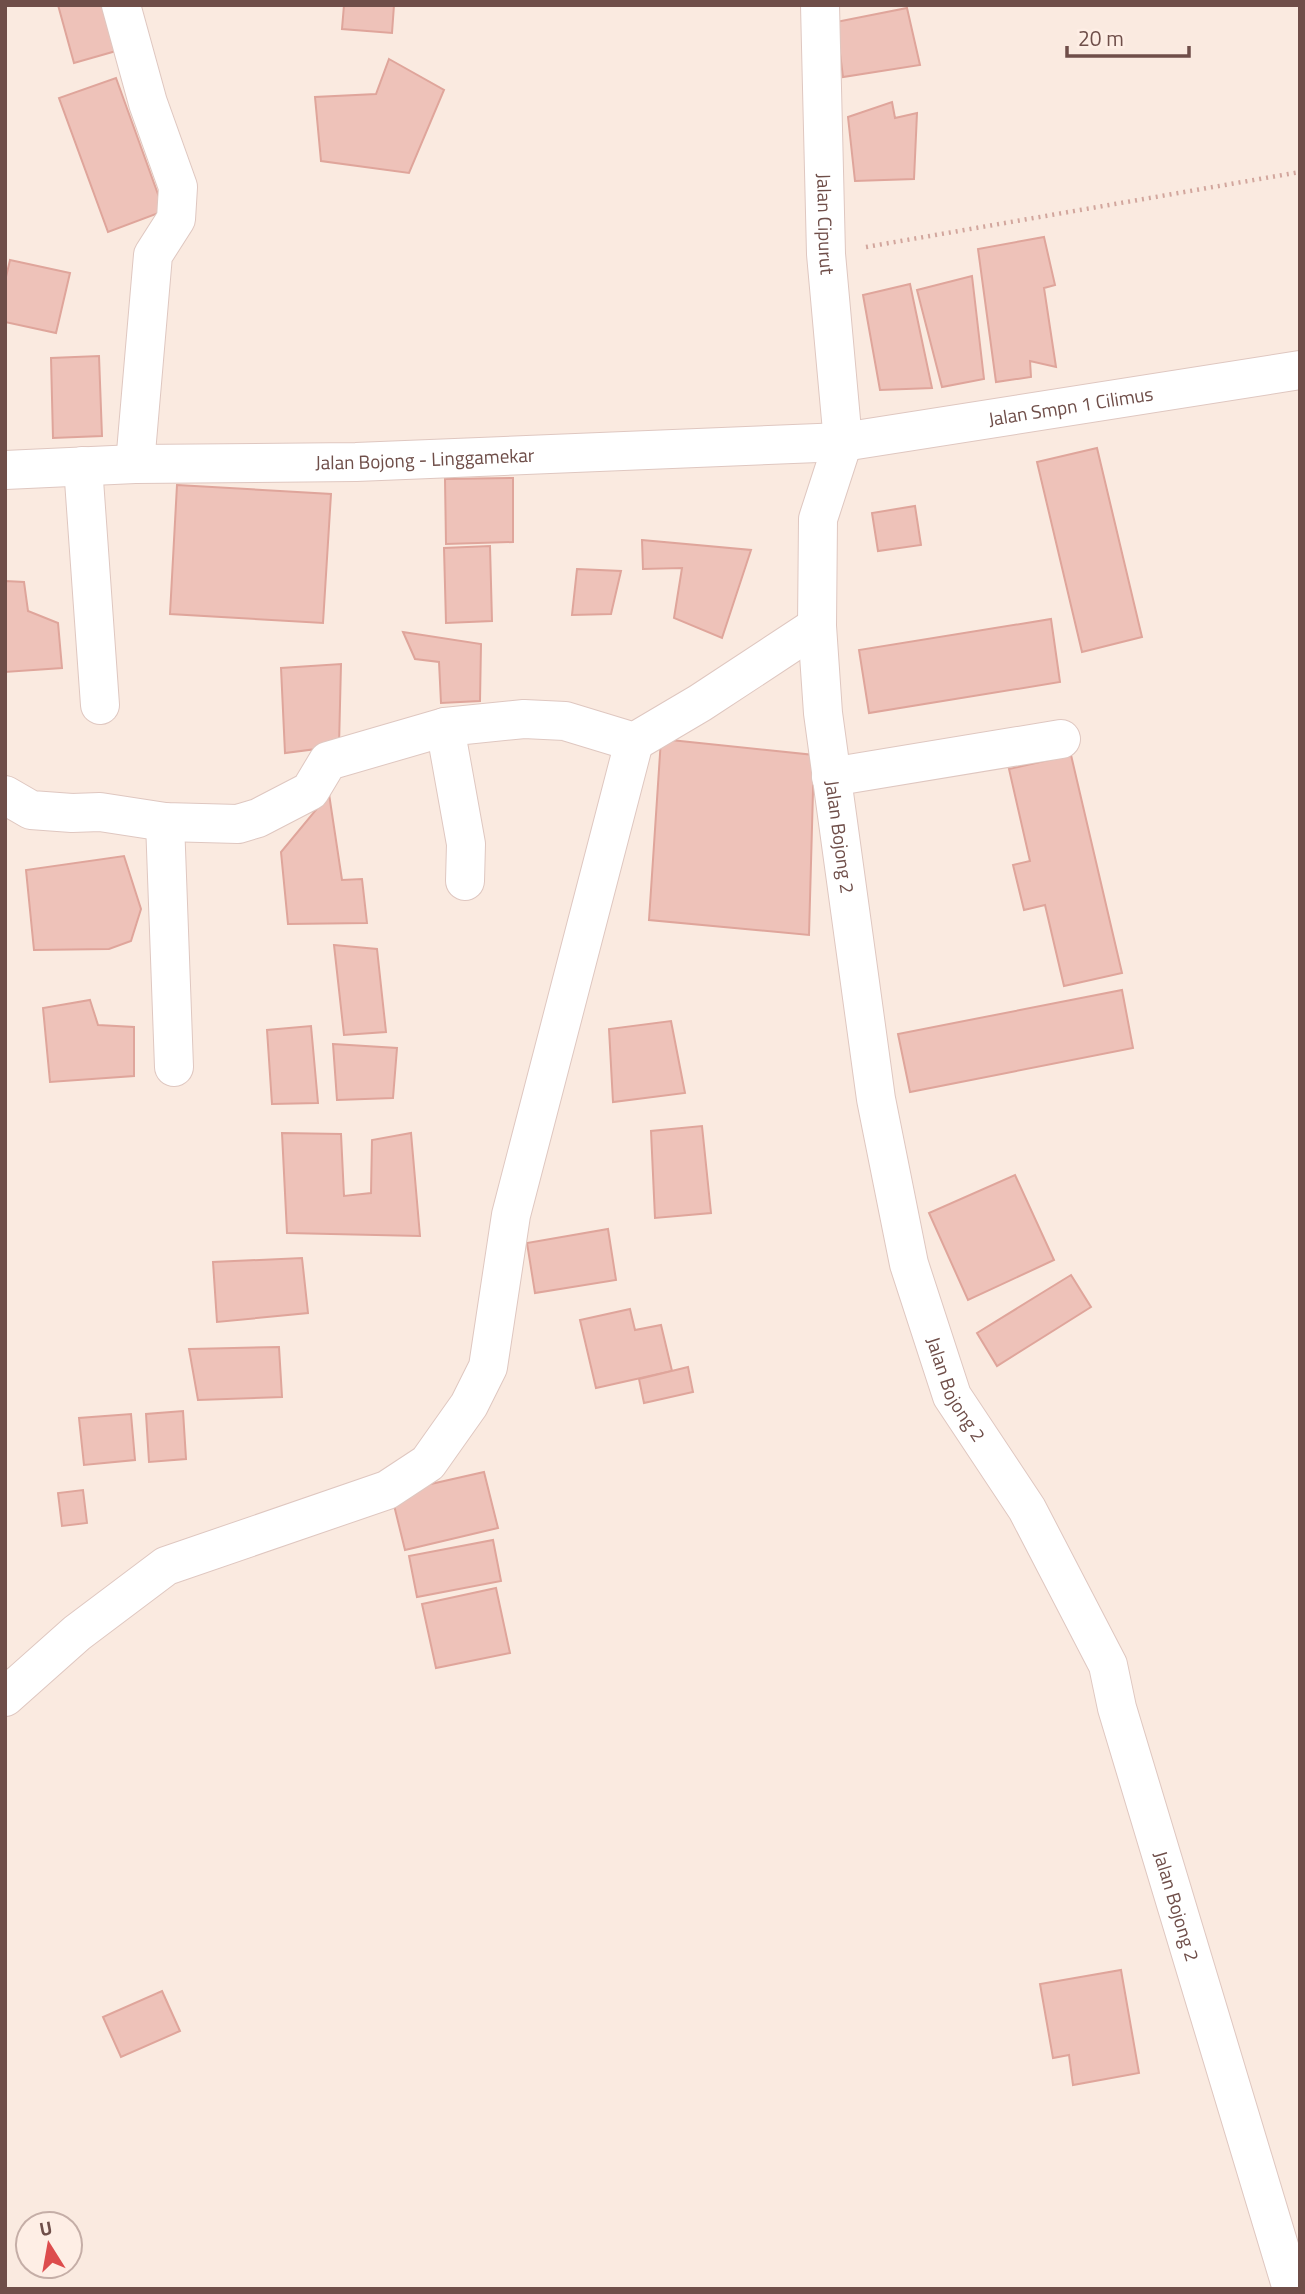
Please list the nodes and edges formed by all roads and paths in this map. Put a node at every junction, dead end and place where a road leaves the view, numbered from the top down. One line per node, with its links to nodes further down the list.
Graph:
1 (121, 5): 7 (street)
2 (820, 5): 4 (street, Jalan Cipurut)
3 (1300, 172): 4 (path)
4 (825, 254): 6 (street, Jalan Cipurut)
5 (1300, 370): 6 (street, Jalan Smpn 1 Cilimus)
6 (843, 442): 7 (street, Jalan Bojong - Linggamekar); 10 (street, Jalan Bojong 2)
7 (135, 464): 8 (street, Jalan Bojong - Linggamekar)
8 (83, 466): 9 (street, Jalan Bojong - Linggamekar); 11 (street)
9 (5, 470)
10 (817, 626): 14 (street); 15 (street, Jalan Bojong 2)
11 (100, 705)
12 (445, 727): 14 (street); 17 (street); 18 (street)
13 (1061, 739): 15 (street)
14 (634, 742): 20 (street)
15 (831, 777): 21 (street, Jalan Bojong 2)
16 (5, 795): 17 (street)
17 (165, 822): 19 (street)
18 (465, 881)
19 (174, 1067)
20 (5, 1696)
21 (1292, 2289)

